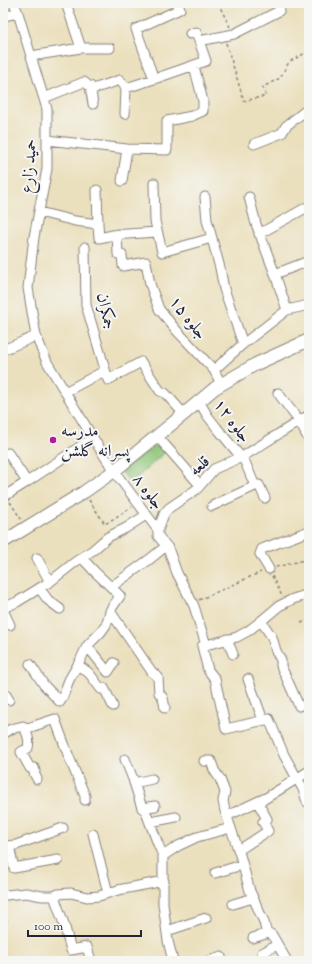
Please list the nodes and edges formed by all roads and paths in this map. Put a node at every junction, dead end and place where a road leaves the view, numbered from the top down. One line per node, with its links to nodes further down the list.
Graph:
1 (14, 3): 6 (street, حمید زارع)
2 (66, 3): 12 (street)
3 (176, 3): 17 (street)
4 (218, 3): 9 (path)
5 (281, 3): 9 (street)
6 (18, 13): 7 (street); 15 (street, حمید زارع)
7 (3, 16)
8 (190, 34): 11 (street)
9 (234, 34): 10 (street)
10 (224, 36): 11 (street); 14 (path)
11 (199, 42): 16 (street)
12 (81, 48): 13 (street); 15 (street)
13 (110, 48)
14 (309, 50)
15 (31, 56): 20 (street, حمید زارع)
16 (194, 66): 17 (street); 26 (street)
17 (154, 78): 19 (street)
18 (90, 86): 19 (street); 20 (street); 21 (street)
19 (126, 88): 23 (street)
20 (44, 98): 24 (street, حمید زارع)
21 (93, 104)
22 (309, 108): 25 (street)
23 (125, 114)
24 (47, 140): 26 (street); 33 (street, حمید زارع)
25 (254, 144)
26 (127, 149): 27 (street)
27 (122, 181)
28 (154, 183): 35 (street)
29 (97, 190): 34 (street)
30 (205, 197): 38 (street)
31 (249, 197): 37 (street)
32 (309, 206): 37 (street)
33 (39, 212): 34 (street); 44 (street, حمید زارع)
34 (98, 224): 36 (street)
35 (158, 232): 36 (street); 38 (street)
36 (117, 234): 48 (street, جلوه ۱۵)
37 (259, 234): 41 (street)
38 (212, 238): 46 (street)
39 (86, 247): 49 (street, جمکران)
40 (309, 261): 41 (street)
41 (275, 274): 43 (street)
42 (309, 305): 43 (street)
43 (287, 310): 46 (street)
44 (36, 336): 47 (street); 51 (street, حمید زارع)
45 (308, 342): 50 (main road)
46 (243, 344): 48 (street)
47 (3, 350)
48 (214, 370): 50 (street, جلوه ۱۵)
49 (108, 380): 51 (street); 54 (street)
50 (221, 384): 53 (main road)
51 (65, 392): 58 (street, حمید زارع)
52 (278, 393): 56 (street)
53 (199, 401): 54 (main road); 61 (street, جلوه ۱۲)
54 (184, 414): 57 (main road)
55 (309, 415): 56 (street, قلعه)
56 (299, 421): 59 (street); 61 (street, قلعه)
57 (157, 436): 62 (main road); 64 (street)
58 (93, 438): 62 (street, جلوه ۸); 63 (street)
59 (309, 440)
60 (8, 453): 63 (street)
61 (242, 457): 64 (street, قلعه); 65 (street, جلوه ۱۲)
62 (114, 471): 66 (main road); 69 (street, جلوه ۸)
63 (27, 482): 67 (street)
64 (200, 485): 74 (street, قلعه)
65 (255, 486): 68 (street, جلوه ۱۲); 70 (street)
66 (84, 492): 69 (path); 72 (main road)
67 (4, 496): 72 (path)
68 (265, 498)
69 (138, 503): 71 (street, جلوه ۸)
70 (212, 506)
71 (146, 515): 74 (street, جلوه ۸); 78 (street)
72 (27, 528): 75 (main road)
73 (309, 531): 80 (street)
74 (158, 533): 76 (street, جلوه ۸)
75 (3, 542)
76 (166, 546): 82 (street); 85 (street, جلوه ۸)
77 (37, 558): 81 (street)
78 (82, 558): 81 (street); 82 (street)
79 (309, 559): 80 (path)
80 (269, 569): 85 (path); 86 (path)
81 (50, 582): 83 (street)
82 (111, 587): 89 (street)
83 (40, 589): 87 (street); 88 (street)
84 (309, 594): 86 (street)
85 (192, 603): 95 (street, جلوه ۸)
86 (285, 603): 91 (street)
87 (3, 609): 93 (street)
88 (60, 609)
89 (110, 611): 96 (street); 104 (street)
90 (309, 620): 92 (path)
91 (261, 621): 94 (street); 103 (street)
92 (301, 623)
93 (10, 625)
94 (227, 640): 95 (street); 97 (street)
95 (206, 645): 105 (street)
96 (87, 646): 98 (street); 100 (street)
97 (233, 654)
98 (114, 663)
99 (30, 664): 100 (street)
100 (78, 665): 102 (street)
101 (248, 679): 105 (street)
102 (113, 706)
103 (299, 706)
104 (165, 708)
105 (263, 720): 112 (street)
106 (24, 727): 107 (street); 111 (street); 116 (street)
107 (3, 734)
108 (125, 759): 114 (street)
109 (204, 761): 120 (street)
110 (309, 771): 112 (street)
111 (37, 779)
112 (297, 779): 115 (street); 117 (street)
113 (152, 780): 114 (street)
114 (134, 782): 119 (street)
115 (273, 794): 120 (street); 127 (street)
116 (84, 800)
117 (309, 801)
118 (155, 806): 119 (street)
119 (142, 808): 122 (street)
120 (227, 816): 124 (street)
121 (176, 817): 122 (street)
122 (150, 822): 128 (street)
123 (63, 828): 126 (street)
124 (231, 828): 128 (street); 130 (street)
125 (93, 834): 133 (street)
126 (6, 847): 129 (street)
127 (242, 848)
128 (163, 856): 132 (street)
129 (58, 860)
130 (242, 865): 131 (street); 136 (street)
131 (215, 873)
132 (164, 881): 133 (street); 141 (street)
133 (108, 893): 135 (street)
134 (3, 894): 135 (street)
135 (54, 896): 146 (street)
136 (253, 898): 137 (street); 142 (street)
137 (233, 904)
138 (3, 917): 140 (path)
139 (206, 918): 141 (street)
140 (3, 930)
141 (167, 931): 147 (street)
142 (269, 933): 143 (street); 144 (street)
143 (254, 938)
144 (277, 946): 145 (street); 150 (street)
145 (262, 953)
146 (91, 961)
147 (173, 961)
148 (209, 961): 149 (street)
149 (222, 961)
150 (287, 961)

